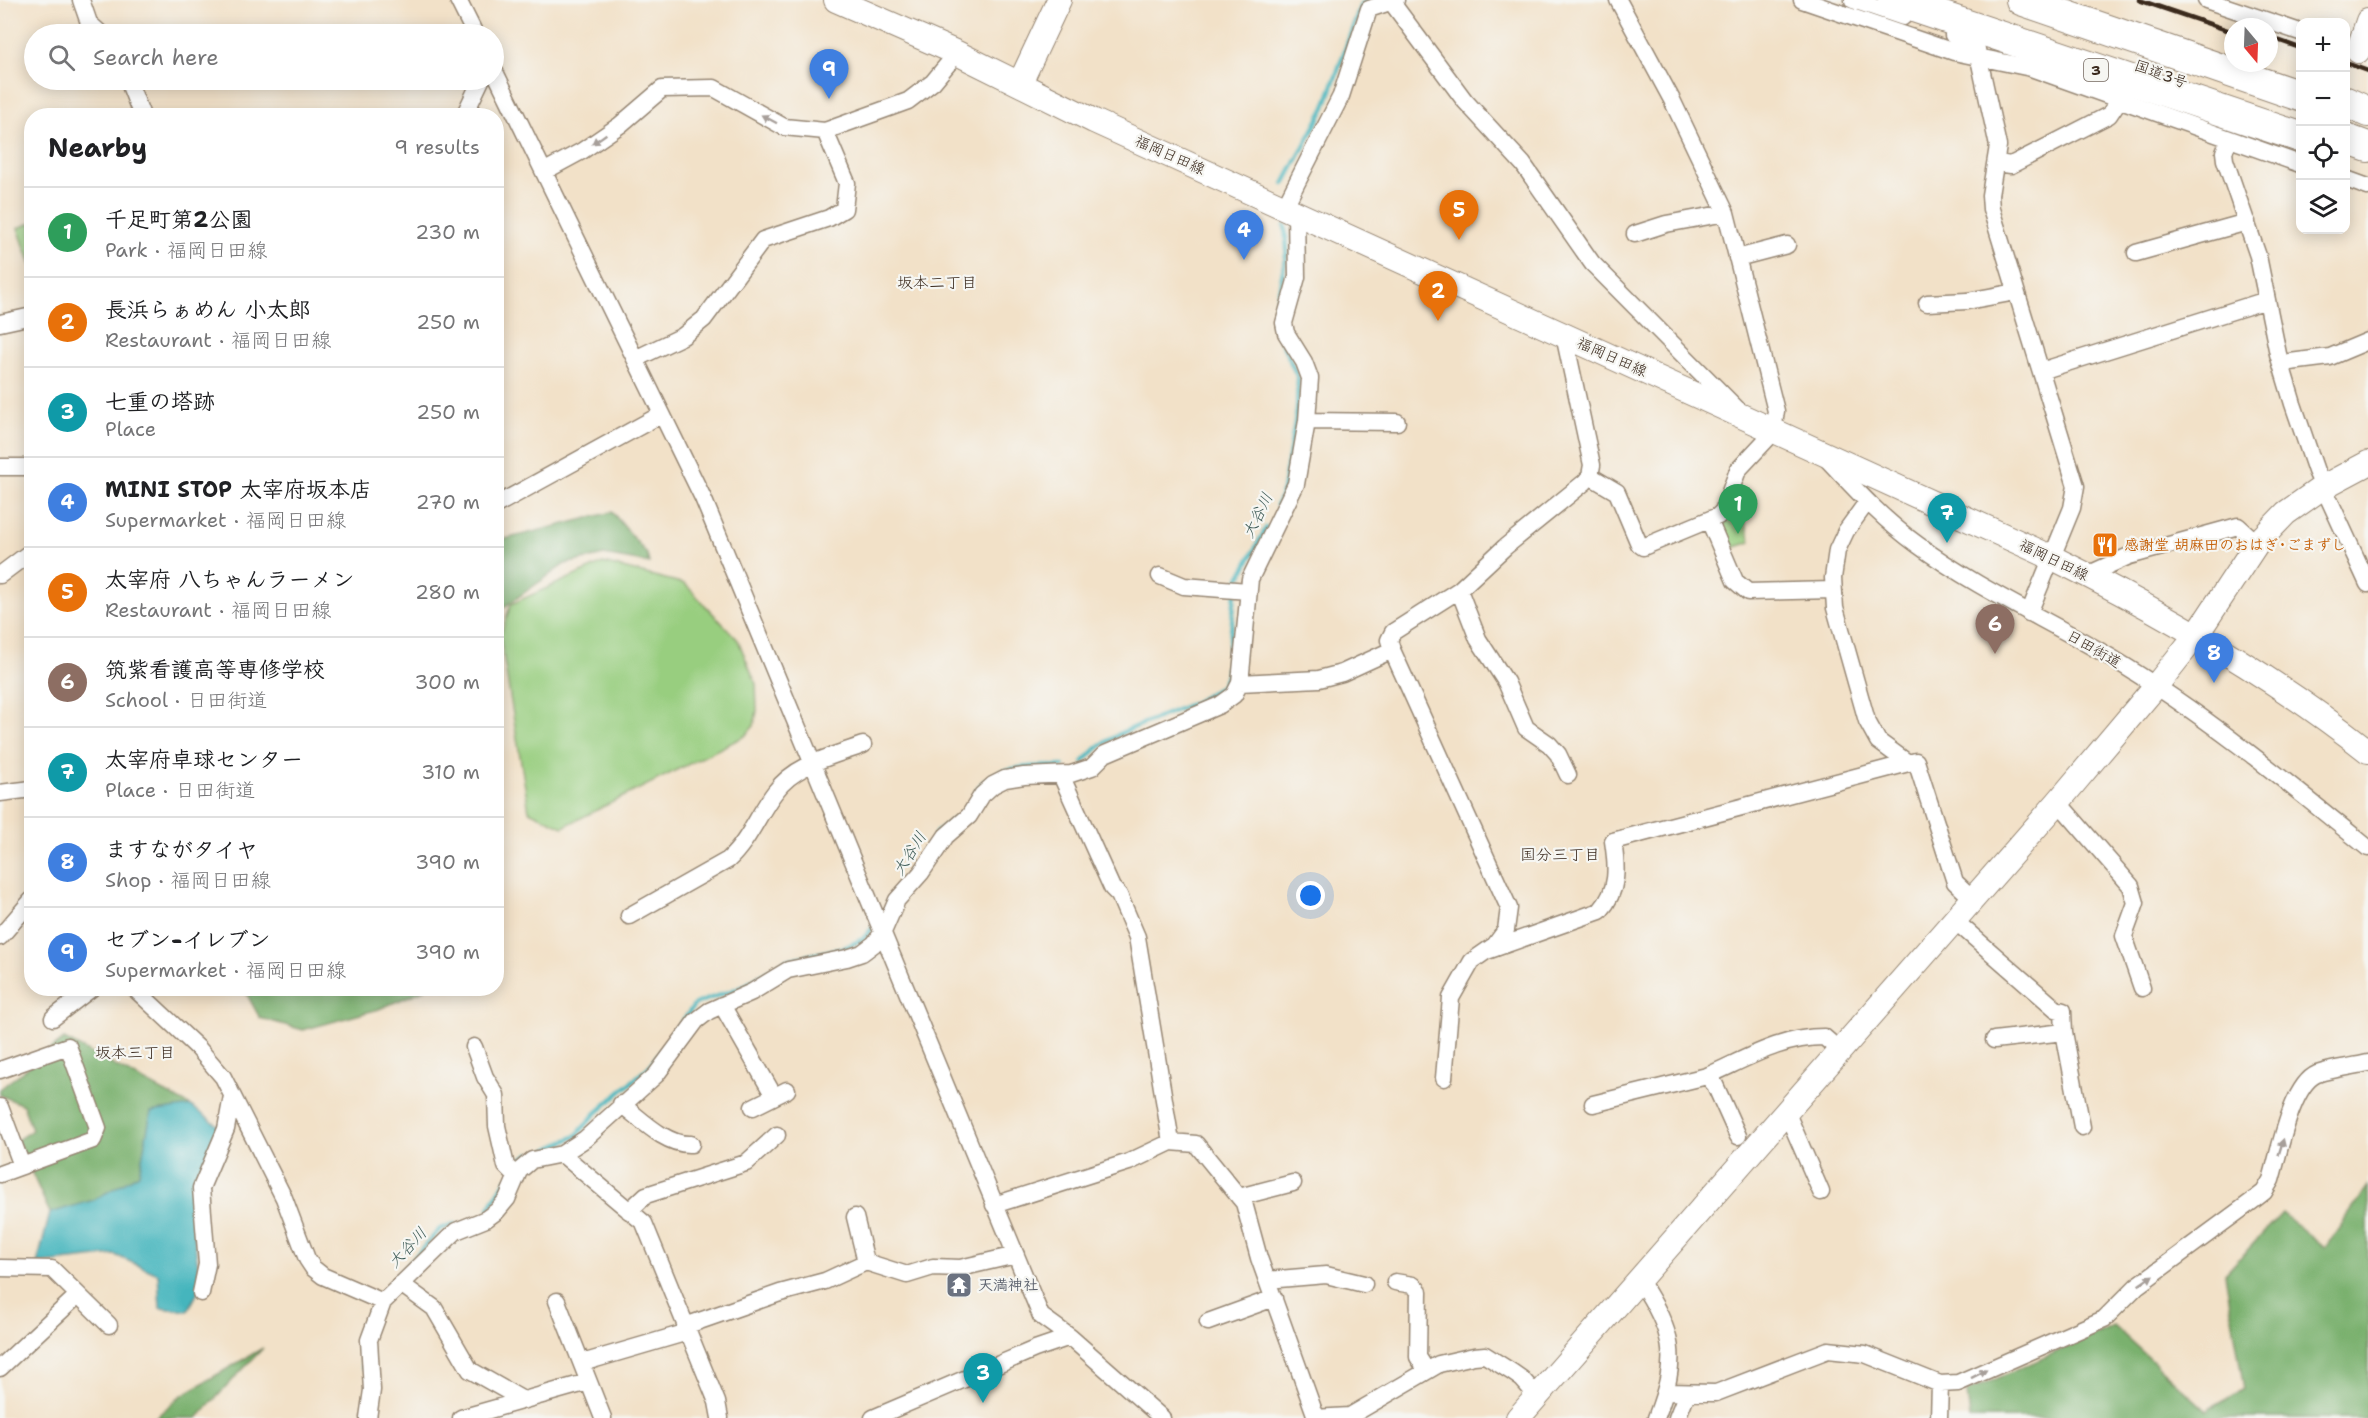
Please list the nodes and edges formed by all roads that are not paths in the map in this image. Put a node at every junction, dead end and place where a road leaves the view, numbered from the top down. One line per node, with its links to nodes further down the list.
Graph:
1 (81, 0): 15 (street)
2 (458, 0): 16 (street)
3 (836, 0): 19 (main road, 福岡日田線)
4 (1059, 0): 24 (main road)
5 (1392, 0): 49 (street); 67 (street)
6 (1618, 0): 50 (street)
7 (1802, 0): 21 (street)
8 (1853, 0): 21 (street)
9 (1893, 0): 38 (highway, 3)
10 (1954, 0): 36 (highway, 国道3号 / 3)
11 (2021, 0): 28 (highway, 国道3号)
12 (2075, 0): 20 (highway)
13 (2206, 0): 17 (street)
14 (2368, 21): 18 (main road)
15 (90, 24)
16 (470, 24)
17 (2296, 30)
18 (2357, 51)
19 (957, 53): 24 (main road, 福岡日田線); 37 (street)
20 (2224, 53)
21 (1978, 58): 29 (street); 45 (street)
22 (2272, 72): 23 (highway)
23 (2296, 82)
24 (1020, 83): 49 (main road, 福岡日田線)
25 (132, 90): 31 (street)
26 (476, 90): 32 (street)
27 (504, 90): 46 (street)
28 (2296, 94)
29 (2119, 100): 39 (street); 45 (street)
30 (2350, 104): 34 (highway)
31 (139, 108)
32 (468, 108)
33 (2350, 111): 35 (highway)
34 (2368, 112)
35 (2368, 118)
36 (2296, 121)
37 (825, 131): 46 (street, one-way to 46); 63 (street)
38 (2296, 135)
39 (2229, 139): 44 (street); 51 (street)
40 (2350, 141): 41 (highway)
41 (2368, 147)
42 (2350, 149): 43 (highway)
43 (2368, 153)
44 (2296, 162)
45 (1997, 163): 56 (street)
46 (545, 171): 63 (street)
47 (2349, 180): 48 (street)
48 (2368, 187)
49 (1291, 209): 61 (main road, 福岡日田線); 68 (street)
50 (1725, 213): 52 (street); 55 (street)
51 (2247, 222): 54 (street); 57 (street)
52 (1635, 234)
53 (1787, 245): 55 (street)
54 (2136, 253)
55 (1737, 258): 70 (street)
56 (2016, 292): 58 (street); 65 (street)
57 (2267, 300): 64 (street); 65 (street)
58 (1928, 303)
59 (24, 318): 60 (street)
60 (0, 323)
61 (1564, 335): 67 (main road, 福岡日田線); 75 (street)
62 (2368, 341): 64 (street)
63 (635, 359): 66 (street)
64 (2282, 366): 76 (street)
65 (2041, 370): 82 (street)
66 (662, 414): 77 (street); 97 (street)
67 (1742, 414): 70 (main road, 福岡日田線)
68 (1307, 421): 69 (street); 89 (street)
69 (1396, 422)
70 (1773, 429): 71 (main road, 福岡日田線); 79 (street)
71 (1820, 452): 78 (street, 日田街道); 82 (main road, 福岡日田線)
72 (2368, 462): 76 (main road)
73 (0, 467): 74 (street)
74 (24, 467)
75 (1590, 476): 79 (street); 87 (street)
76 (2323, 487): 80 (main road); 86 (street)
77 (504, 501)
78 (1867, 502): 88 (street); 90 (street, 日田街道)
79 (1709, 520): 88 (street)
80 (2257, 543): 84 (street); 91 (main road)
81 (24, 557): 83 (street)
82 (2053, 558): 84 (main road, 福岡日田線); 90 (street)
83 (0, 575)
84 (2087, 575): 91 (main road, 福岡日田線)
85 (1160, 576): 89 (street)
86 (2368, 584)
87 (1459, 590): 92 (street); 100 (street)
88 (1833, 590): 98 (street)
89 (1248, 591): 93 (street)
90 (2029, 613): 94 (street, 日田街道)
91 (2197, 634): 94 (main road); 96 (main road, 福岡日田線)
92 (1392, 650): 93 (street); 111 (street)
93 (1240, 683): 99 (street)
94 (2155, 687): 103 (main road); 104 (street, 日田街道)
95 (863, 745): 97 (street)
96 (2368, 751)
97 (813, 763): 107 (street); 109 (street)
98 (1908, 763): 105 (street); 111 (street)
99 (1061, 775): 109 (street); 134 (street)
100 (1568, 775)
101 (24, 790): 102 (street)
102 (0, 793)
103 (2058, 802): 105 (main road); 112 (street)
104 (2368, 849)
105 (1973, 899): 108 (main road)
106 (24, 909): 110 (street)
107 (629, 916)
108 (1954, 920): 117 (street); 120 (main road)
109 (882, 929): 115 (street); 143 (street)
110 (0, 937)
111 (1487, 951): 124 (street)
112 (2142, 988)
113 (82, 996): 116 (street)
114 (143, 996): 125 (street)
115 (722, 1005): 126 (street); 129 (street)
116 (53, 1018)
117 (2064, 1032): 118 (street); 131 (street)
118 (1994, 1040)
119 (474, 1047): 139 (street)
120 (1839, 1050): 123 (street); 130 (main road)
121 (2368, 1063): 169 (street, one-way to 121)
122 (0, 1070): 137 (street)
123 (1707, 1076): 127 (street); 133 (street)
124 (1444, 1078)
125 (232, 1096): 154 (street); 158 (street)
126 (621, 1104): 135 (street); 136 (street)
127 (1593, 1104)
128 (0, 1107): 137 (street)
129 (753, 1107)
130 (1786, 1111): 141 (street); 149 (main road)
131 (2082, 1127)
132 (777, 1135): 144 (street)
133 (1738, 1136)
134 (1171, 1142): 142 (street); 143 (street)
135 (691, 1144)
136 (562, 1154): 139 (street); 144 (street)
137 (22, 1166): 138 (street)
138 (0, 1174)
139 (516, 1176): 152 (street)
140 (1293, 1183): 142 (street)
141 (1821, 1191)
142 (1239, 1197): 150 (street)
143 (994, 1204): 146 (street)
144 (629, 1211): 162 (street)
145 (855, 1217): 147 (street)
146 (1016, 1256): 147 (street); 159 (street)
147 (866, 1262): 162 (street)
148 (0, 1268): 155 (street)
149 (1640, 1279): 170 (street); 172 (main road)
150 (1267, 1280): 153 (street); 156 (street)
151 (1395, 1282): 167 (street)
152 (401, 1284): 158 (street); 173 (street)
153 (1364, 1284)
154 (201, 1293)
155 (78, 1294): 161 (street); 166 (street)
156 (1274, 1298): 160 (street); 180 (street)
157 (556, 1301): 165 (street)
158 (383, 1302): 174 (street)
159 (1041, 1316): 163 (street); 164 (street)
160 (1208, 1322)
161 (109, 1325)
162 (686, 1329): 165 (street); 177 (street)
163 (1070, 1337): 164 (street); 179 (street)
164 (1035, 1349): 178 (street)
165 (582, 1363): 168 (street)
166 (0, 1368)
167 (1427, 1371): 172 (street); 180 (street)
168 (588, 1382): 173 (street); 176 (street)
169 (1940, 1384): 171 (street); 184 (street)
170 (1666, 1392): 171 (street); 182 (street)
171 (1686, 1394): 183 (street)
172 (1537, 1396): 181 (main road)
173 (523, 1400): 175 (street)
174 (368, 1418)
175 (461, 1418)
176 (603, 1418)
177 (720, 1418)
178 (873, 1418)
179 (1162, 1418)
180 (1315, 1418)
181 (1518, 1418)
182 (1656, 1418)
183 (1677, 1418)
184 (1939, 1418)

